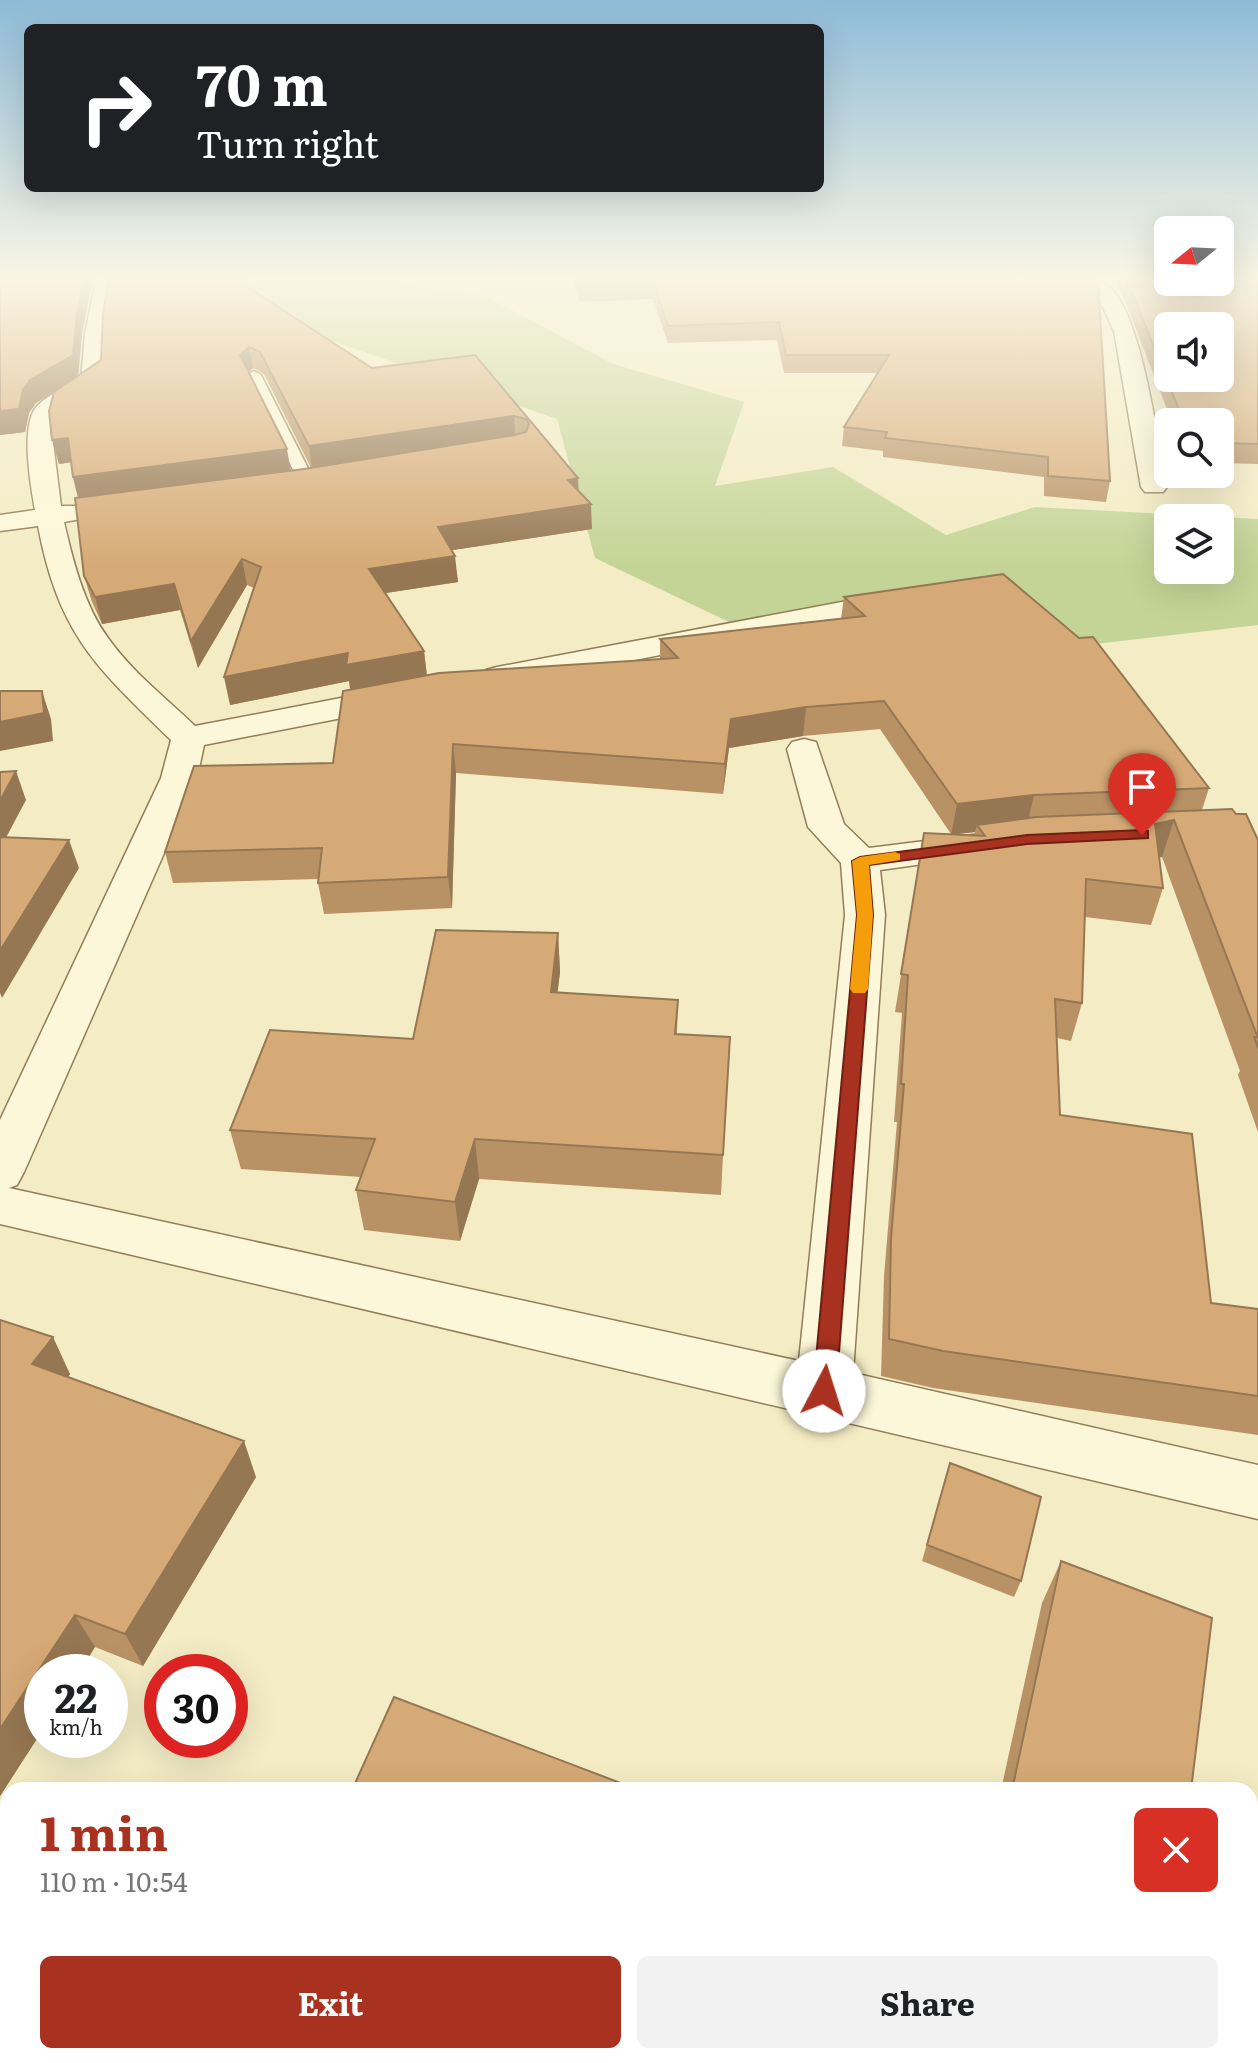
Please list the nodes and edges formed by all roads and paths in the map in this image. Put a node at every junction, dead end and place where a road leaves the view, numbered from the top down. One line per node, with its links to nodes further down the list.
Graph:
1 (92, 375): 9 (street)
2 (254, 375): 5 (lane)
3 (1133, 375): 7 (street)
4 (337, 477): 5 (street)
5 (307, 482): 6 (street)
6 (276, 486)
7 (1154, 487)
8 (95, 509): 9 (street)
9 (50, 515): 10 (street); 12 (street)
10 (0, 523)
11 (906, 599): 12 (street)
12 (188, 738): 16 (street)
13 (804, 749): 15 (street)
14 (1012, 841): 15 (street)
15 (860, 861): 18 (street)
16 (0, 1172)
17 (0, 1205): 18 (street)
18 (824, 1391): 19 (street)
19 (1258, 1492)

